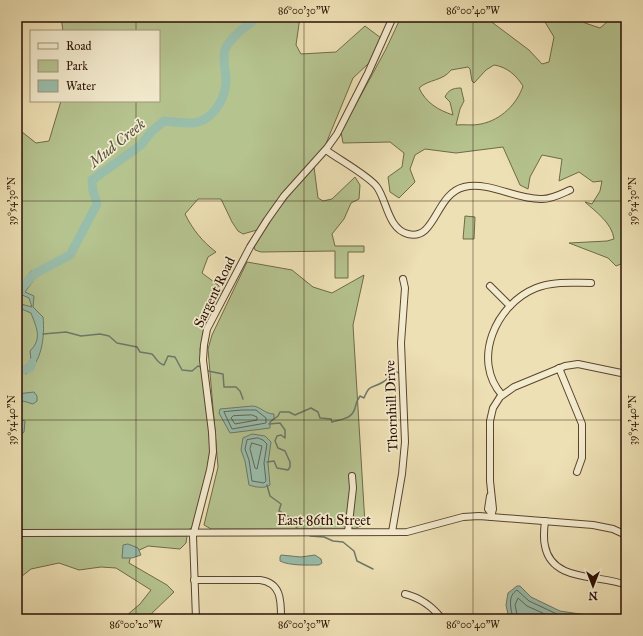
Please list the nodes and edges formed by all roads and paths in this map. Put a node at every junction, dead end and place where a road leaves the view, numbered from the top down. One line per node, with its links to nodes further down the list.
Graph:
1 (393, 17): 2 (street, Sargent Road)
2 (326, 150): 3 (street); 15 (street, Sargent Road)
3 (570, 190)
4 (404, 278): 17 (street, Thornhill Drive)
5 (591, 283): 7 (street)
6 (490, 286): 7 (street)
7 (510, 306): 10 (street)
8 (559, 368): 9 (street); 10 (street); 11 (street)
9 (626, 374)
10 (502, 395): 13 (street)
11 (577, 472)
12 (352, 476): 16 (street)
13 (492, 515): 14 (street, East 86th Street); 17 (street, East 86th Street)
14 (545, 521): 19 (street, East 86th Street); 21 (street)
15 (195, 532): 16 (street, East 86th Street); 18 (street, East 86th Street); 20 (street, Sargent Road)
16 (348, 532): 17 (street, East 86th Street)
17 (392, 532)
18 (17, 533)
19 (626, 535)
20 (194, 580): 23 (street, Sargent Road); 24 (street)
21 (626, 585)
22 (405, 594): 25 (street)
23 (196, 619)
24 (281, 619)
25 (442, 619)

